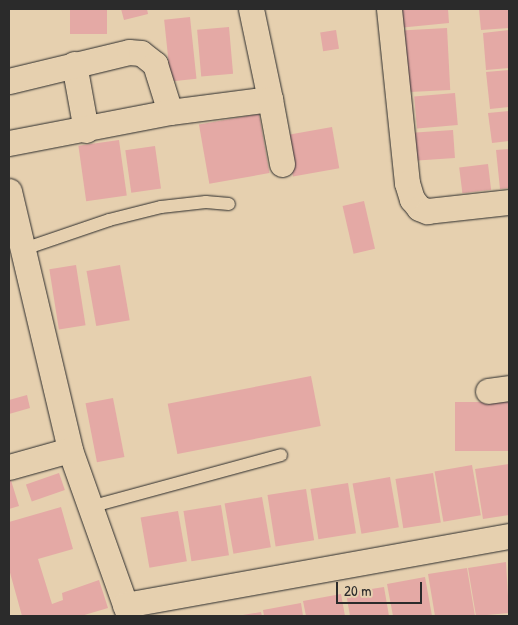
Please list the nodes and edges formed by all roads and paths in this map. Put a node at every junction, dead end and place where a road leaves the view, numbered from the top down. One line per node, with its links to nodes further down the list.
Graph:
1 (251, 9): 5 (street)
2 (390, 9): 11 (street)
3 (74, 64): 4 (street); 6 (street); 7 (street)
4 (9, 81)
5 (270, 100): 6 (street); 9 (street)
6 (170, 112): 7 (street)
7 (86, 130): 8 (street)
8 (9, 143)
9 (282, 164)
10 (10, 196): 13 (street)
11 (509, 202)
12 (229, 204): 13 (lane)
13 (24, 249): 14 (street)
14 (70, 450): 16 (street); 17 (street)
15 (280, 455): 17 (lane)
16 (9, 467)
17 (90, 507): 19 (street)
18 (509, 536): 19 (street)
19 (127, 610)

